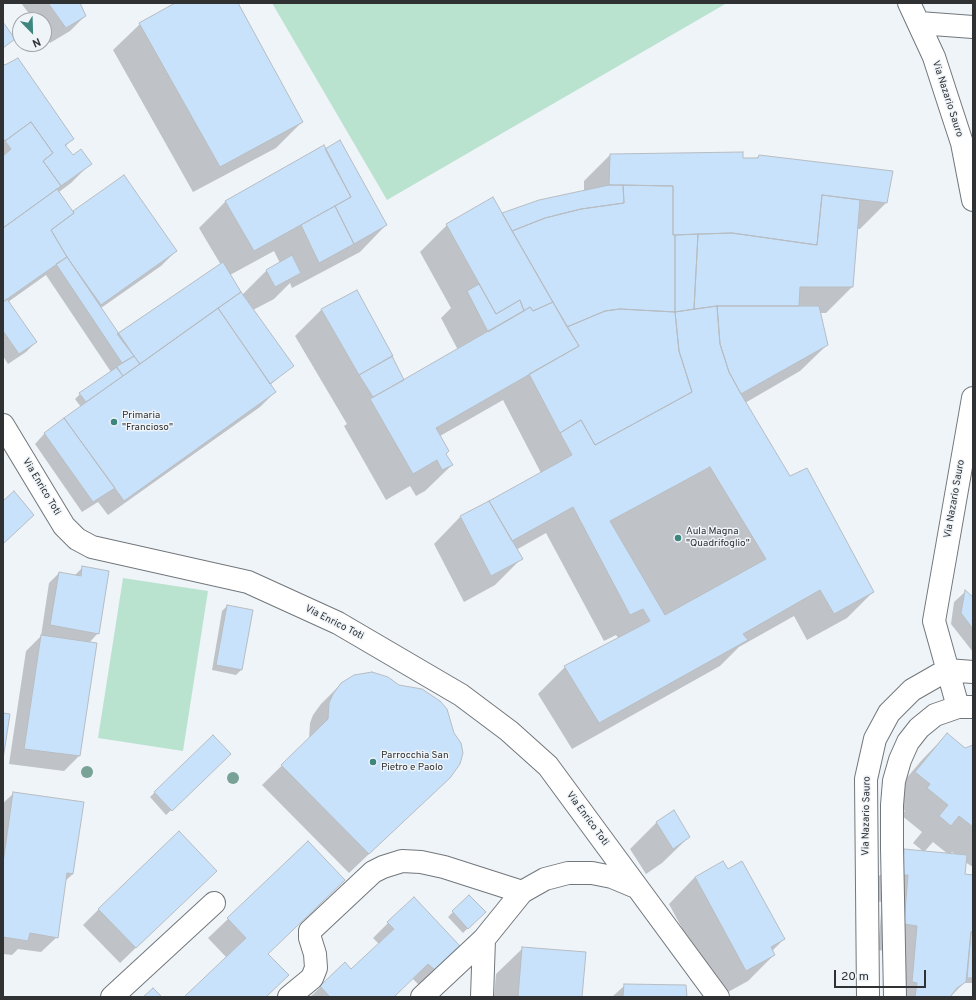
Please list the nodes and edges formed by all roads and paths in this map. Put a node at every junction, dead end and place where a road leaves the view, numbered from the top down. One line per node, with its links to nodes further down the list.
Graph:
1 (909, 3): 2 (street, Via Nazario Sauro)
2 (919, 23): 3 (street); 4 (street, Via Nazario Sauro)
3 (973, 27)
4 (973, 200)
5 (973, 398): 7 (street, Via Nazario Sauro)
6 (3, 425): 10 (street, Via Enrico Toti)
7 (947, 670): 8 (street); 9 (street, Via Nazario Sauro); 19 (street, Via Nazario Sauro)
8 (973, 672)
9 (965, 707): 20 (street, Via Nazario Sauro)
10 (636, 888): 11 (street); 18 (street, Via Enrico Toti)
11 (522, 892): 13 (street); 15 (street)
12 (214, 904): 14 (street)
13 (484, 939): 16 (street); 17 (street)
14 (112, 997)
15 (289, 997)
16 (422, 997)
17 (482, 997)
18 (718, 997)
19 (868, 997)
20 (895, 997)

